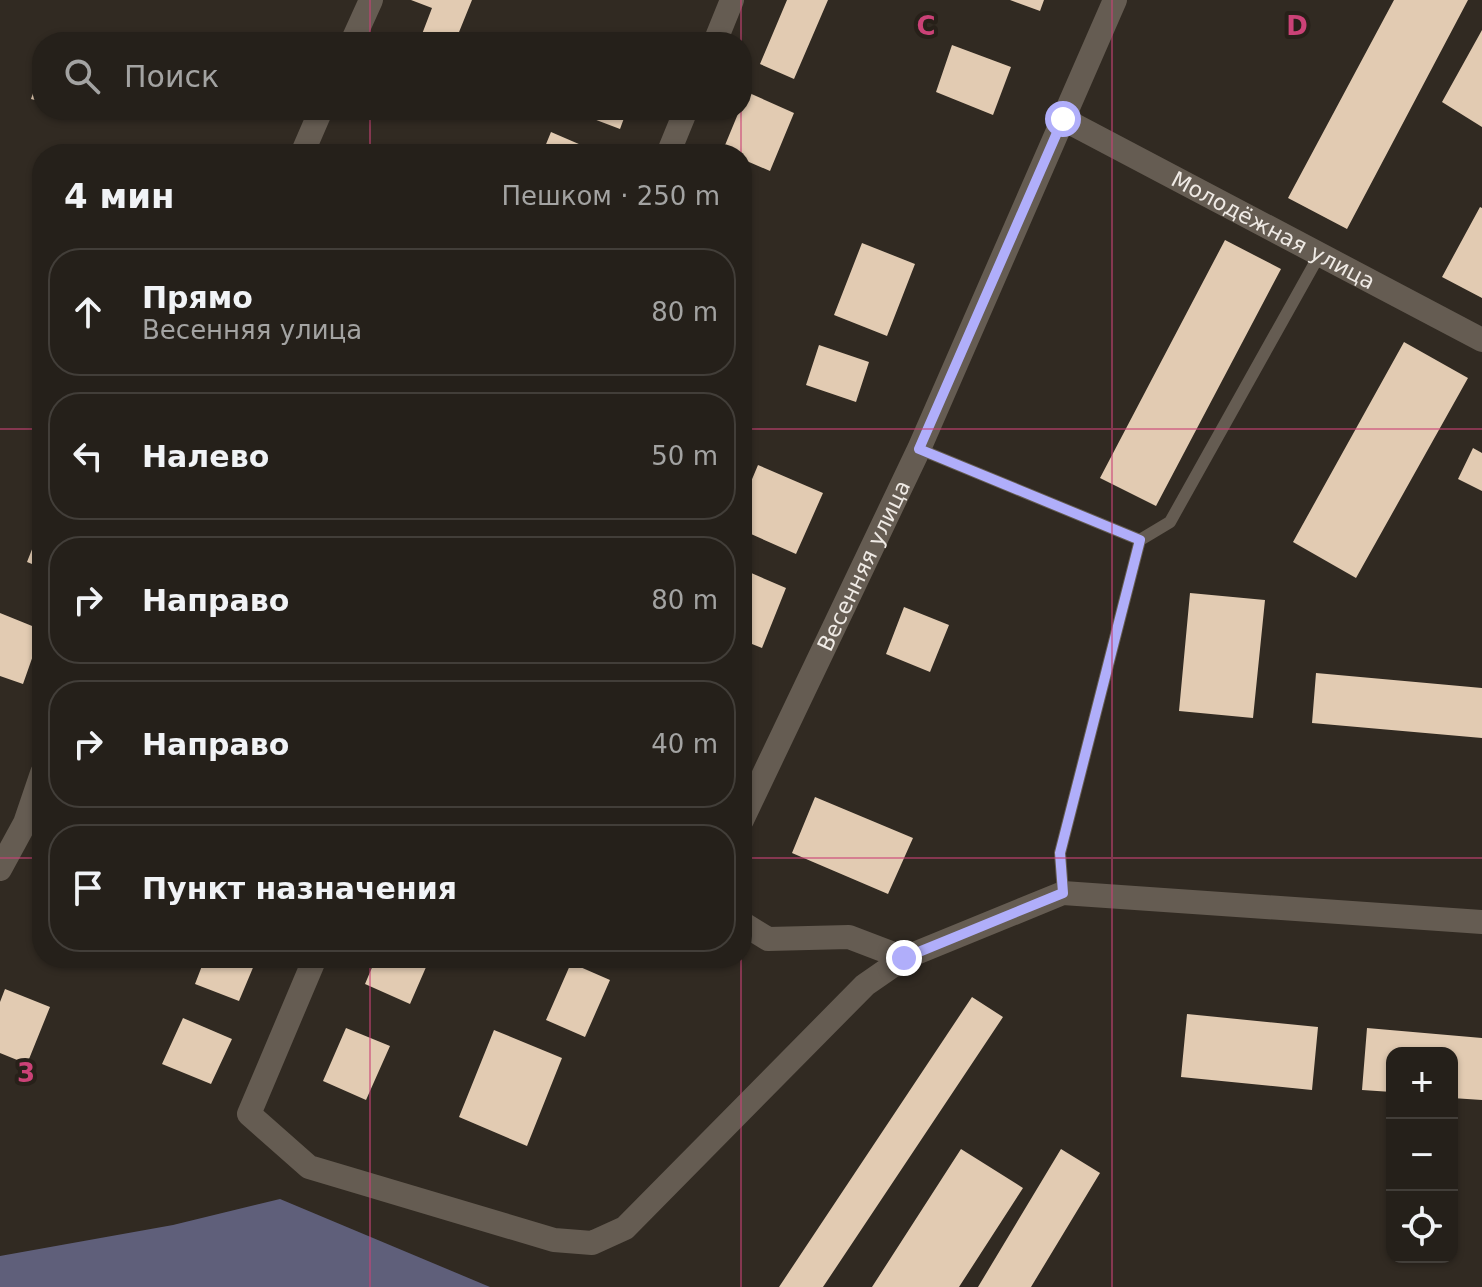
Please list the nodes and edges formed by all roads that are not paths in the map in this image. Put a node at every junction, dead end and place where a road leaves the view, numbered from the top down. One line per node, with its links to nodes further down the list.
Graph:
1 (371, 0): 4 (street)
2 (732, 0): 5 (street)
3 (1115, 0): 6 (street, Весенняя улица)
4 (357, 32)
5 (719, 32)
6 (1063, 119): 11 (street, Молодёжная улица); 13 (street, Весенняя улица)
7 (317, 120): 9 (street)
8 (682, 120): 10 (street)
9 (306, 144)
10 (672, 144)
11 (1321, 252): 12 (street, Молодёжная улица); 14 (lane)
12 (1482, 340)
13 (919, 449): 14 (lane); 15 (street, Весенняя улица)
14 (1140, 540): 18 (lane)
15 (752, 799)
16 (32, 824): 17 (street)
17 (0, 869)
18 (1063, 893): 19 (street); 21 (street)
19 (1482, 922)
20 (752, 929): 21 (street)
21 (904, 958): 22 (street)
22 (311, 968)

